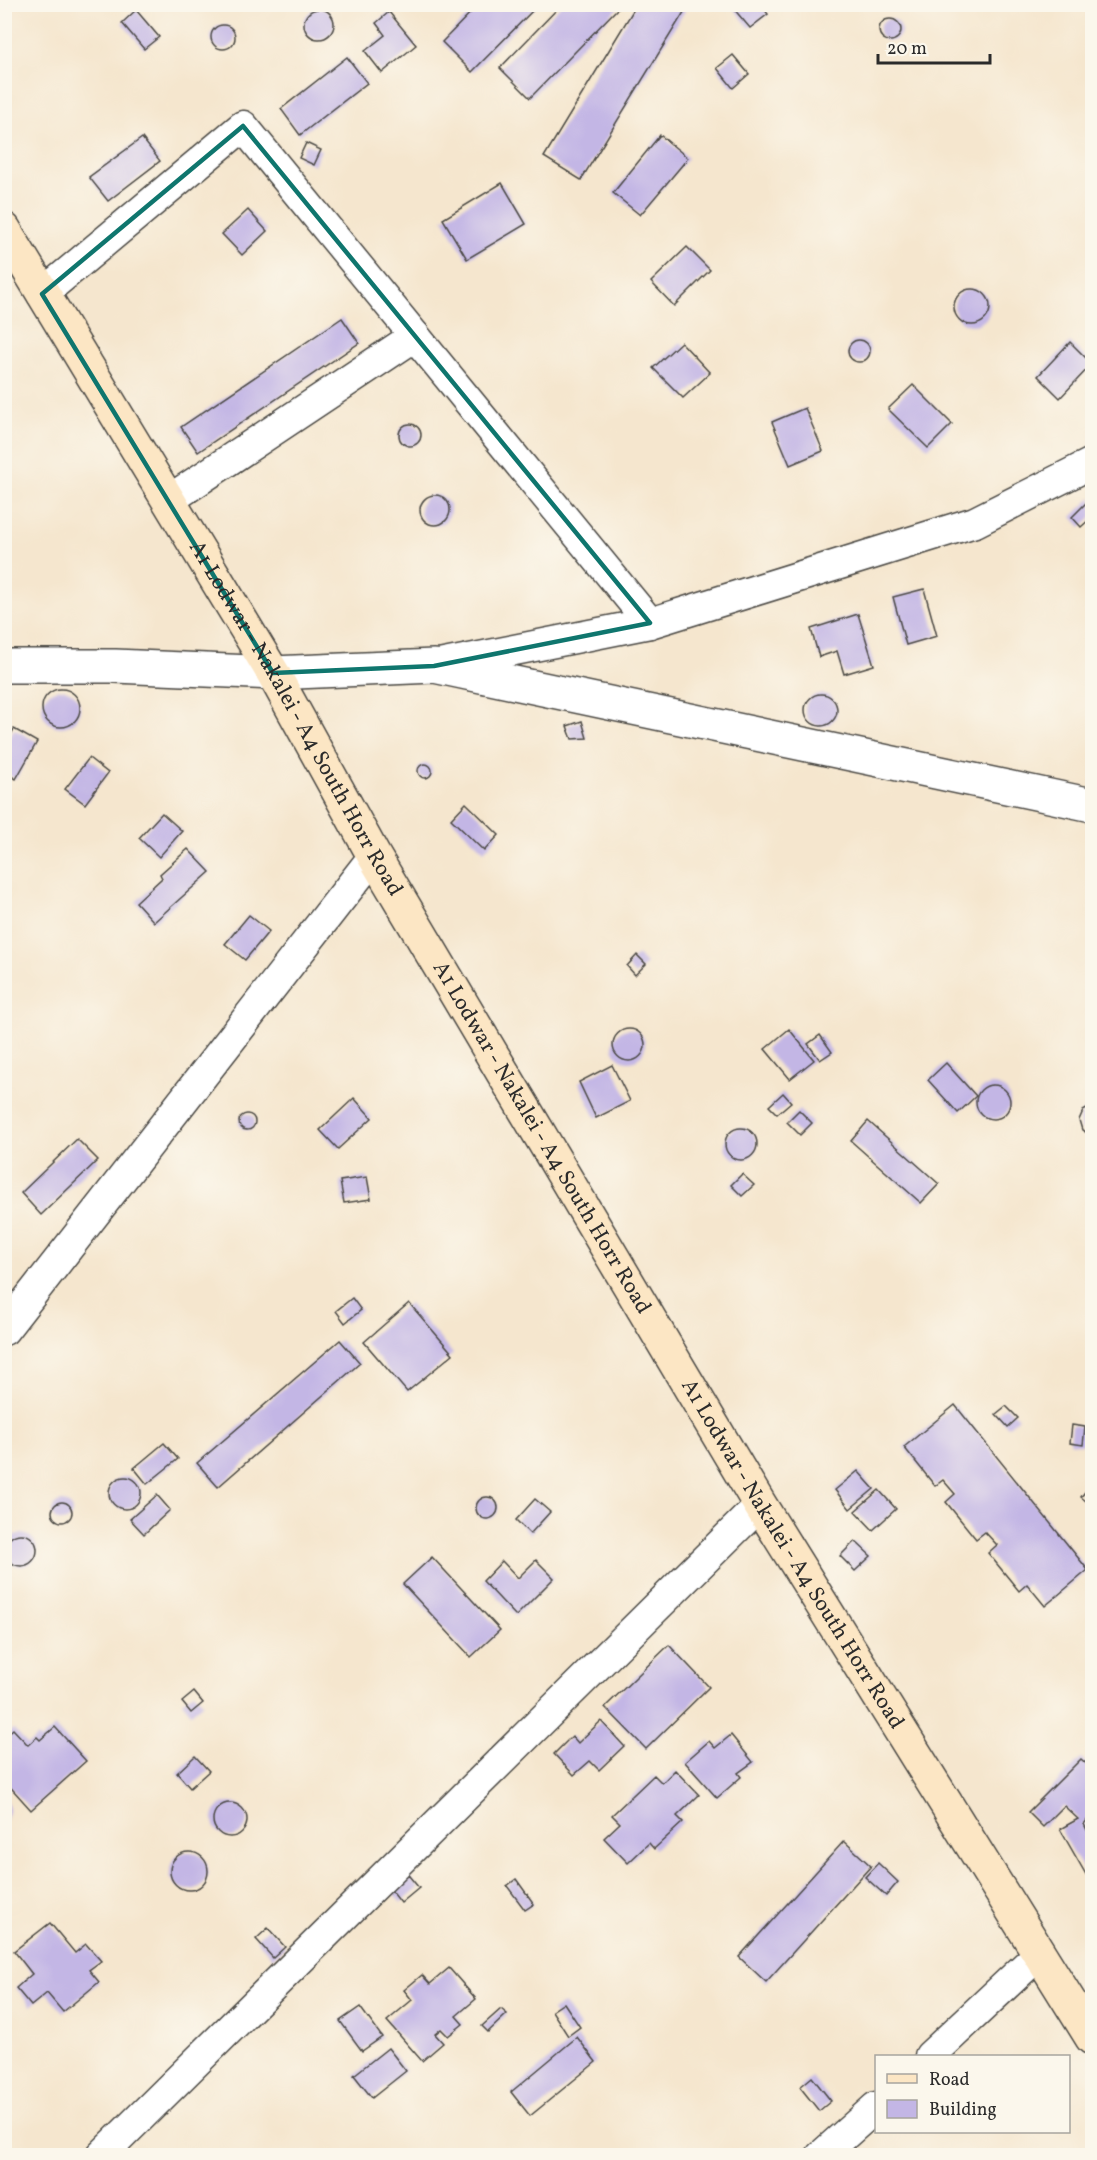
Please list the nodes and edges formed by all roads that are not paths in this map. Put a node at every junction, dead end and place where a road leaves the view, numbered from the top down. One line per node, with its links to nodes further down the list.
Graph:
1 (4, 229): 2 (main road, A1 Lodwar - Nakalei - A4 South Horr Road)
2 (42, 294): 3 (street); 5 (main road, A1 Lodwar - Nakalei - A4 South Horr Road)
3 (415, 336): 5 (street); 6 (street)
4 (1092, 463): 6 (street)
5 (169, 500): 9 (main road, A1 Lodwar - Nakalei - A4 South Horr Road)
6 (650, 623): 8 (street)
7 (4, 666): 9 (street)
8 (434, 666): 9 (street); 10 (street)
9 (273, 673): 11 (main road, A1 Lodwar - Nakalei - A4 South Horr Road)
10 (1092, 806)
11 (374, 856): 12 (street); 13 (main road, A1 Lodwar - Nakalei - A4 South Horr Road)
12 (4, 1330)
13 (760, 1506): 14 (main road, A1 Lodwar - Nakalei - A4 South Horr Road); 18 (street)
14 (1040, 1953): 15 (main road, A1 Lodwar - Nakalei - A4 South Horr Road); 16 (street)
15 (1092, 2038)
16 (931, 2055)
17 (875, 2108): 19 (street)
18 (101, 2156)
19 (821, 2156)

